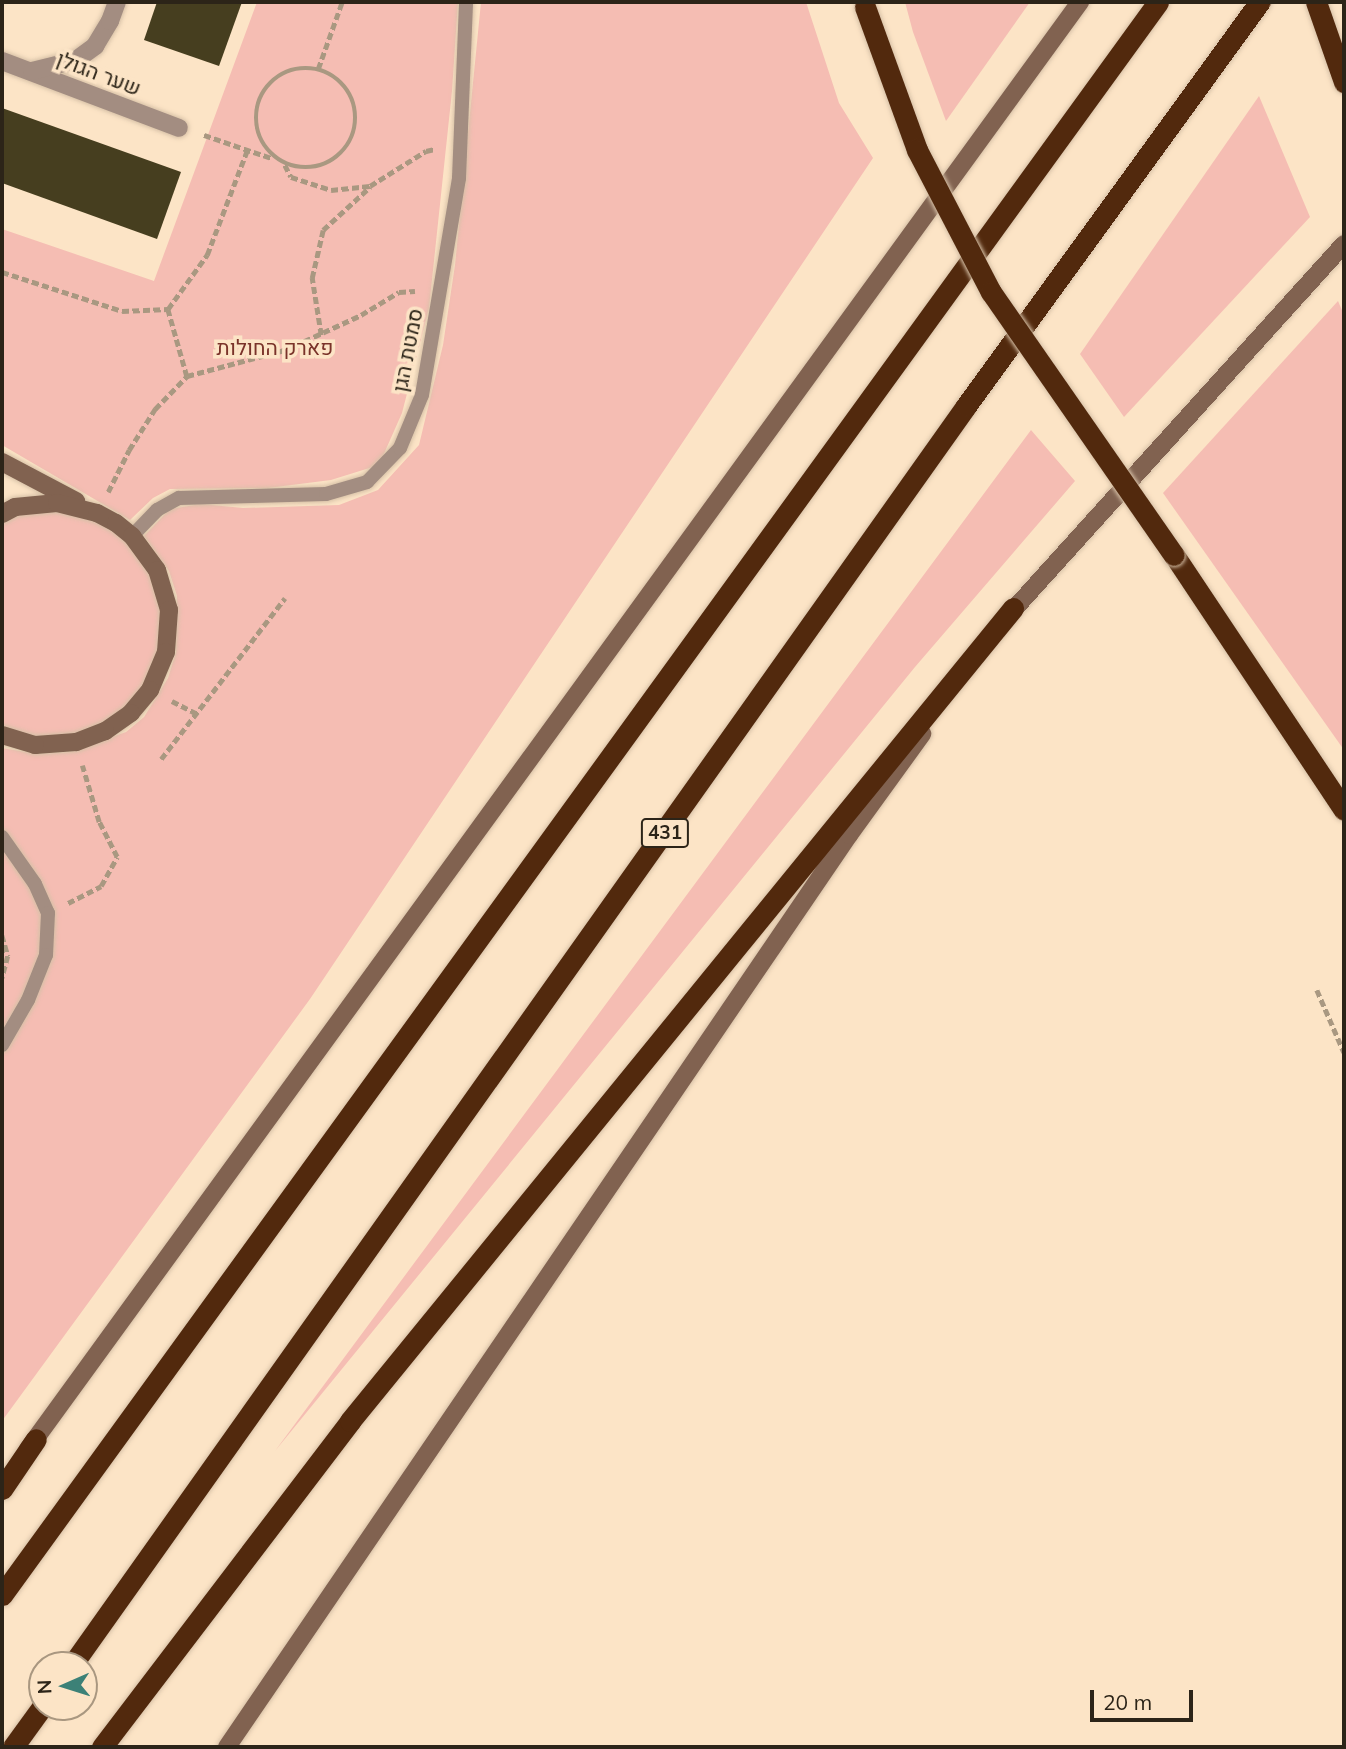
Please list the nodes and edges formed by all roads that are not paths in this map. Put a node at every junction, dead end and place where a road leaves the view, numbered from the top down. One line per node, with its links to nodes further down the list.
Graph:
1 (117, 2): 9 (street)
2 (466, 2): 16 (lane, סמטת הגן)
3 (1080, 2): 22 (main road)
4 (1158, 2): 25 (highway)
5 (1260, 2): 26 (highway, 431)
6 (1316, 2): 10 (highway)
7 (864, 4): 19 (highway, bridge)
8 (2, 61): 9 (street, שער הגולן)
9 (29, 71): 11 (street, שער הגולן)
10 (1344, 82)
11 (179, 128)
12 (1344, 244): 17 (main road)
13 (2, 462): 14 (main road)
14 (97, 513): 15 (main road); 16 (main road)
15 (2, 514)
16 (132, 536): 18 (main road)
17 (1013, 608): 29 (highway); 30 (main road)
18 (2, 735)
19 (1344, 810)
20 (2, 837): 21 (lane)
21 (2, 1045)
22 (36, 1439): 23 (main road); 24 (highway)
23 (2, 1480)
24 (2, 1489)
25 (2, 1595)
26 (82, 1651)
27 (32, 1721): 28 (highway)
28 (13, 1747)
29 (102, 1747)
30 (227, 1747)

